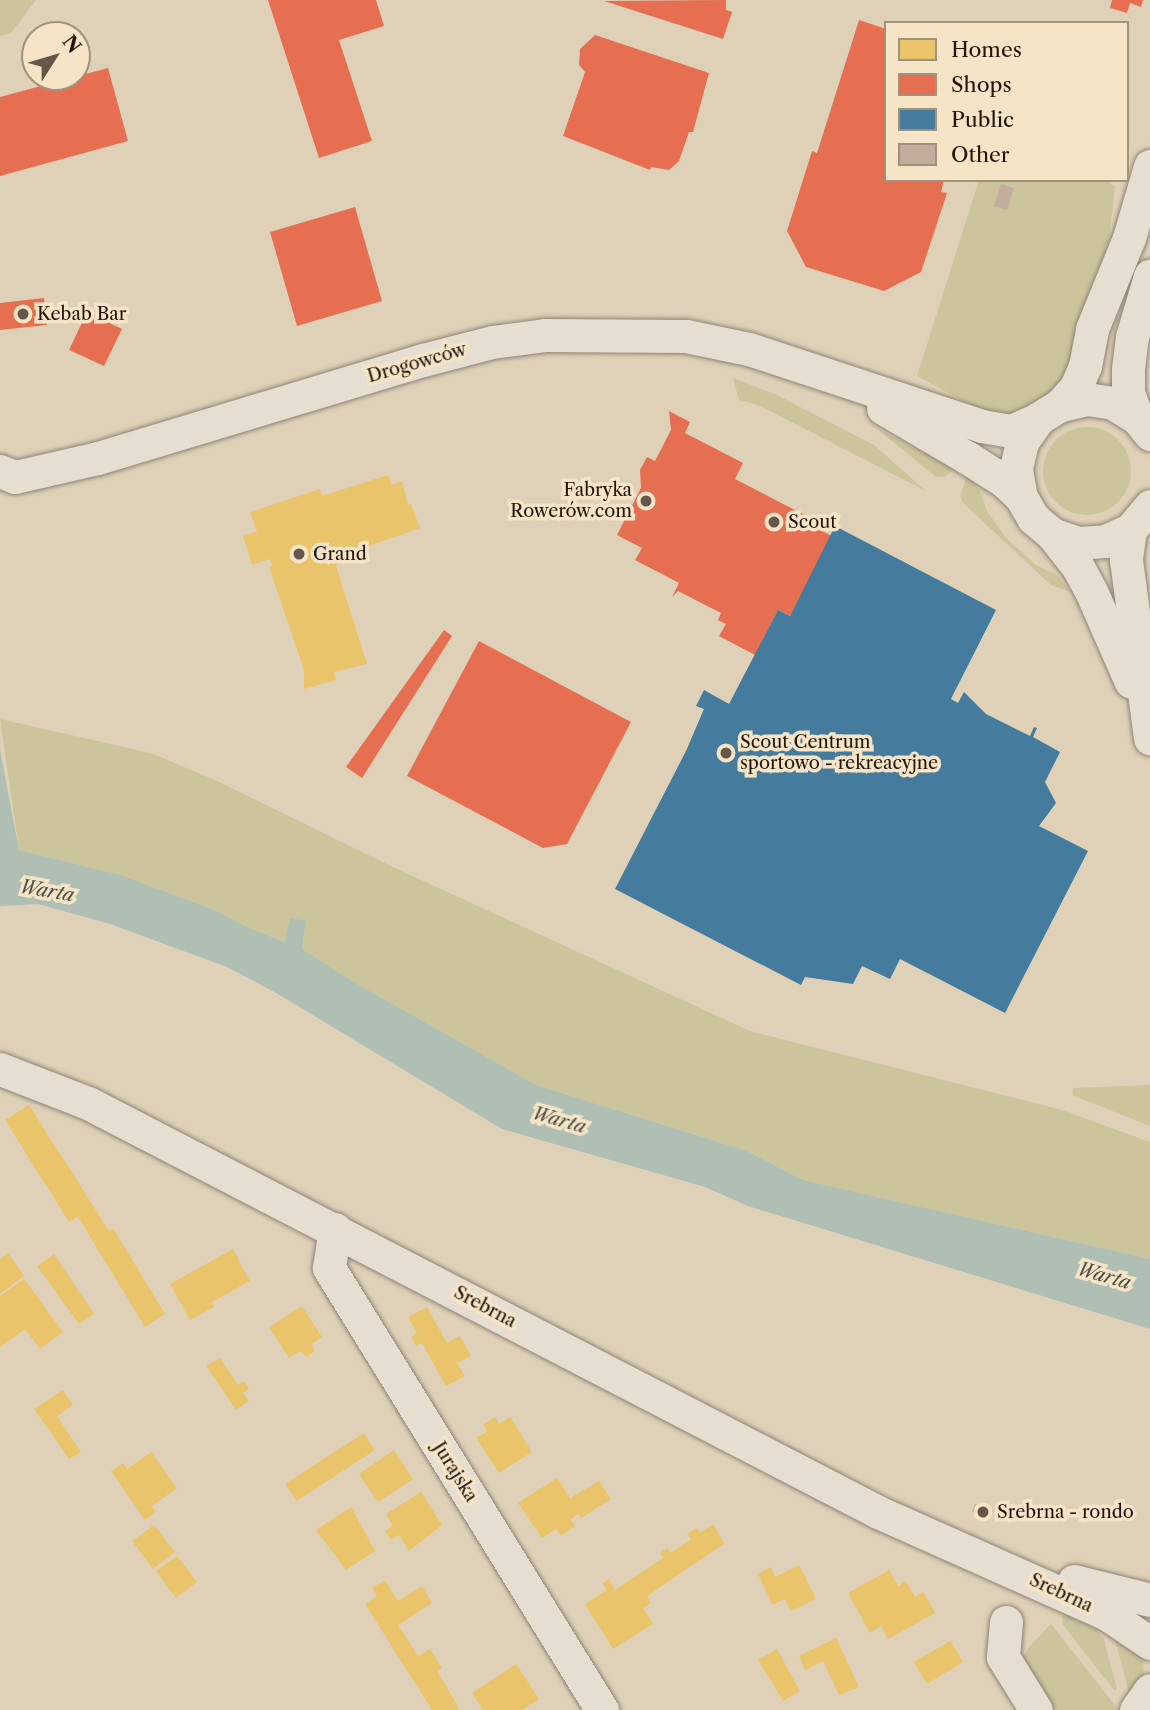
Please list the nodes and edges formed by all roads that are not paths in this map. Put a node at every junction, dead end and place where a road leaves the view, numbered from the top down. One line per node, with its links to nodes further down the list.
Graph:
1 (1150, 166): 4 (street)
2 (1150, 275): 5 (street)
3 (827, 374): 4 (street, Drogowców); 6 (street, Drogowców); 7 (street, Drogowców)
4 (1049, 412): 5 (street, Drogowców); 7 (street)
5 (1143, 426)
6 (5, 481)
7 (1021, 497): 9 (street, Drogowców)
8 (1143, 518): 9 (street); 10 (street)
9 (1052, 534): 10 (street, Drogowców)
10 (1148, 727)
11 (0, 1069): 12 (street, Srebrna)
12 (335, 1229): 13 (street, Srebrna); 18 (street, Jurajska)
13 (967, 1550): 14 (street, Srebrna); 16 (street, Srebrna)
14 (1150, 1600)
15 (1006, 1622): 19 (street)
16 (1150, 1643)
17 (1150, 1690): 20 (street)
18 (602, 1710)
19 (1036, 1710)
20 (1136, 1710)

